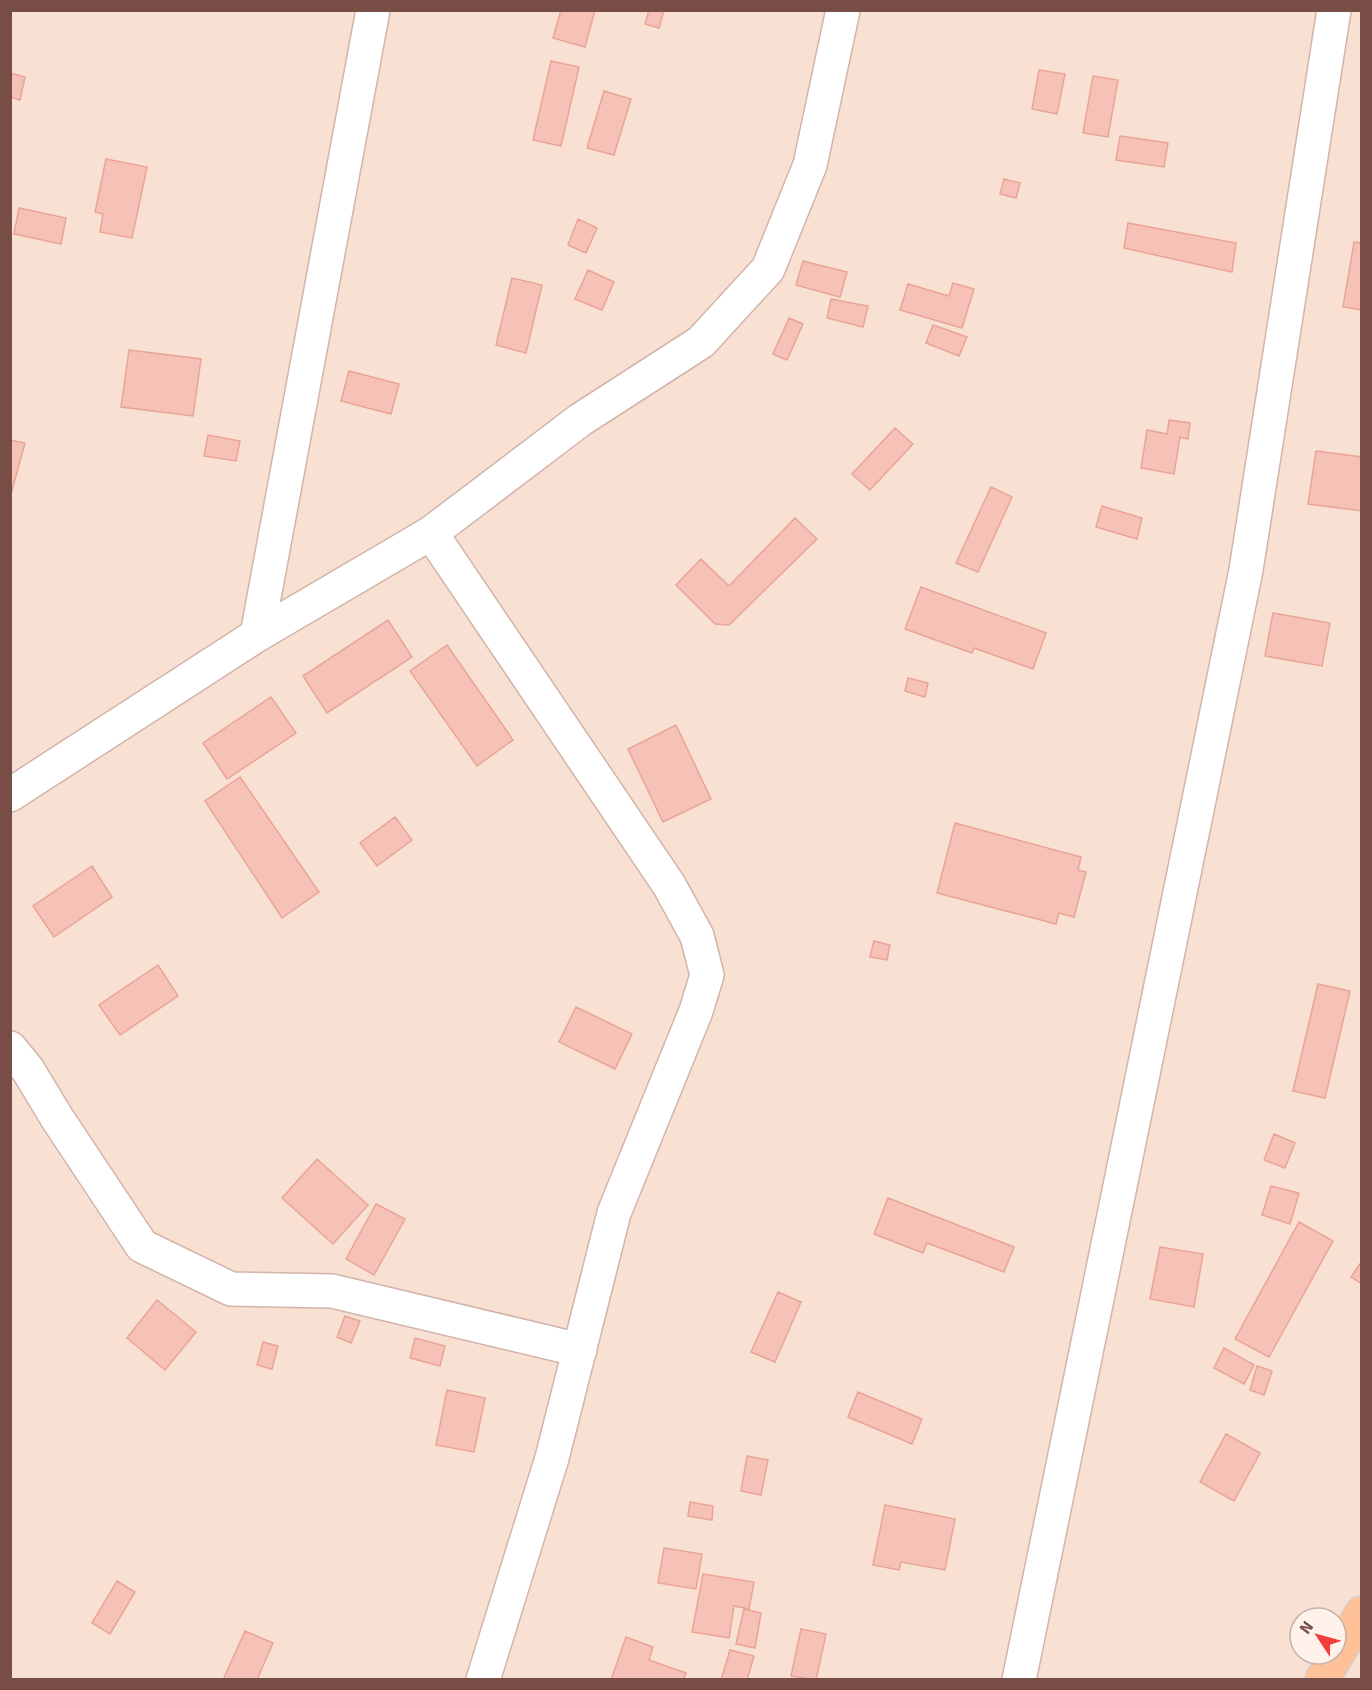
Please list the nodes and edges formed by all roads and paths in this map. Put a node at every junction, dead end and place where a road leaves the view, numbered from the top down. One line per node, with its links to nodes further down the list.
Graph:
1 (373, 10): 5 (street)
2 (843, 10): 4 (street)
3 (1334, 10): 11 (street)
4 (431, 533): 5 (street); 8 (street)
5 (257, 635): 6 (street)
6 (10, 795)
7 (10, 1048): 8 (street)
8 (580, 1350): 10 (street)
9 (1362, 1613): 12 (main road)
10 (483, 1680)
11 (1019, 1680)
12 (1322, 1680)

